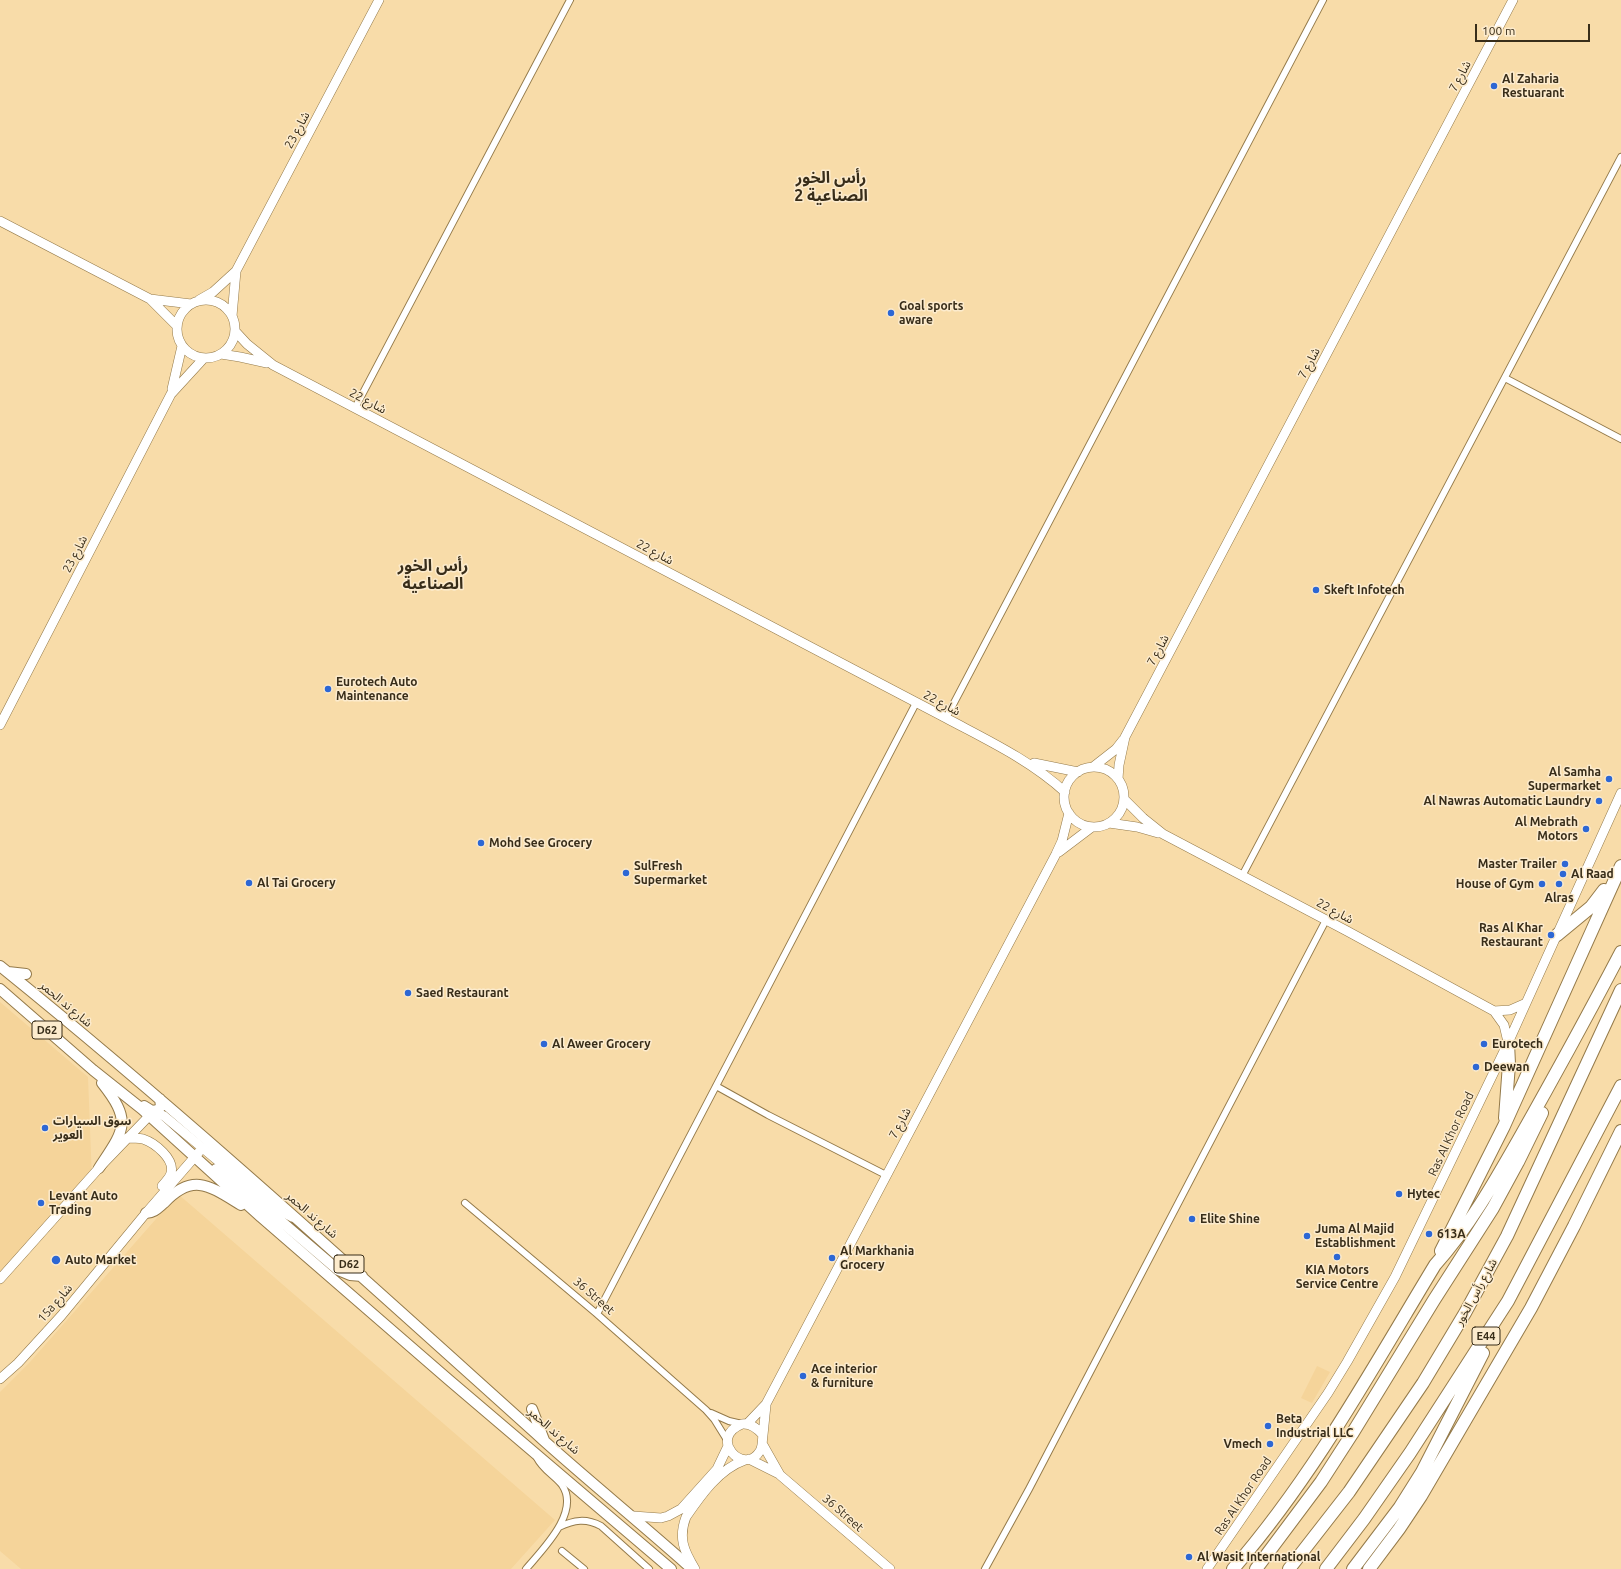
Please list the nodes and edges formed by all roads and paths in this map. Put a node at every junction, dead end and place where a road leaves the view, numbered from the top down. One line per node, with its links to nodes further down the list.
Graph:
1 (379, 0): 7 (street, شارع 23)
2 (570, 0): 19 (street)
3 (1323, 0): 22 (street)
4 (1513, 0): 24 (street, شارع 7)
5 (1621, 157): 17 (street)
6 (0, 221): 8 (street)
7 (236, 271): 9 (street, شارع 23); 10 (street, شارع 23)
8 (150, 299): 9 (street); 11 (street)
9 (195, 302): 10 (street); 11 (street)
10 (232, 316): 12 (street)
11 (177, 326): 13 (street)
12 (235, 331): 14 (street); 16 (street, شارع 22)
13 (182, 346): 15 (street); 18 (street, شارع 23)
14 (221, 354): 15 (street); 16 (street, شارع 22)
15 (204, 358): 18 (street, شارع 23)
16 (274, 365): 19 (street, شارع 22)
17 (1505, 378): 20 (street); 39 (street)
18 (171, 394): 23 (street, شارع 23)
19 (355, 408): 21 (street, شارع 22)
20 (1621, 440)
21 (916, 702): 22 (street, شارع 22); 53 (street)
22 (946, 718): 25 (street, شارع 22)
23 (0, 725)
24 (1125, 737): 26 (street, شارع 7); 28 (street, شارع 7)
25 (1025, 761): 27 (street, شارع 22); 29 (street, شارع 22)
26 (1093, 767): 27 (street); 28 (street)
27 (1078, 772): 29 (street)
28 (1118, 779): 31 (street)
29 (1065, 792): 32 (street)
30 (1621, 793): 41 (street, Ras Al Khor Road)
31 (1124, 799): 33 (street); 35 (street, شارع 22)
32 (1069, 813): 34 (street); 36 (street, شارع 7)
33 (1109, 823): 34 (street); 35 (street, شارع 22)
34 (1092, 827): 36 (street)
35 (1163, 834): 39 (street, شارع 22)
36 (1056, 854): 65 (street, شارع 7)
37 (1621, 855): 41 (highway)
38 (1621, 866): 57 (highway)
39 (1242, 876): 40 (street, شارع 22)
40 (1326, 920): 48 (street, شارع 22); 97 (street)
41 (1557, 935): 47 (street, Ras Al Khor Road)
42 (1621, 952): 51 (highway)
43 (4, 969): 44 (main road); 55 (main road, شارع ند الحمر / D62)
44 (26, 974)
45 (0, 990): 49 (main road, D62)
46 (1621, 990): 102 (highway, شارع رأس الخور / E44)
47 (1526, 1003): 48 (street); 50 (street, Ras Al Khor Road)
48 (1494, 1011): 50 (street, شارع 22)
49 (49, 1031): 52 (main road, D62); 55 (main road)
50 (1508, 1043): 57 (highway); 98 (street, Ras Al Khor Road)
51 (1566, 1058): 70 (highway); 101 (highway)
52 (93, 1070): 56 (main road, D62); 63 (main road)
53 (716, 1086): 65 (street); 74 (street)
54 (1621, 1086): 73 (highway, E44)
55 (160, 1099): 59 (main road, شارع ند الحمر / D62)
56 (149, 1116): 60 (street); 61 (street); 62 (main road, D62)
57 (1504, 1126): 70 (highway)
58 (1621, 1131): 105 (highway)
59 (202, 1135): 61 (street, 15a شارع); 69 (main road, شارع ند الحمر / D62)
60 (127, 1138): 63 (street); 67 (street)
61 (201, 1147): 62 (street, 15a شارع); 69 (street)
62 (196, 1157): 64 (main road, D62); 67 (street, 15a شارع)
63 (99, 1168): 72 (street)
64 (213, 1173): 68 (main road, D62); 71 (main road)
65 (886, 1175): 76 (street, شارع 7)
66 (465, 1203): 74 (street, 36 Street)
67 (146, 1213): 68 (main road); 75 (street, 15a شارع)
68 (261, 1216): 84 (main road, D62)
69 (295, 1217): 71 (main road, شارع ند الحمر / D62)
70 (1435, 1265): 89 (highway)
71 (362, 1276): 81 (main road, شارع ند الحمر / D62)
72 (0, 1279)
73 (1508, 1301): 103 (highway, E44); 104 (highway)
74 (597, 1314): 78 (street, 36 Street)
75 (0, 1379)
76 (766, 1404): 79 (street, شارع 7); 80 (street, شارع 7)
77 (532, 1409): 81 (main road)
78 (706, 1410): 79 (street, 36 Street); 82 (street, 36 Street)
79 (744, 1424): 80 (street); 82 (street)
80 (763, 1435): 83 (street)
81 (545, 1442): 87 (main road, شارع ند الحمر / D62)
82 (728, 1443): 85 (street); 87 (street)
83 (762, 1445): 85 (street); 86 (street, 36 Street)
84 (535, 1453): 88 (street); 94 (main road, D62)
85 (747, 1459): 86 (street, 36 Street); 95 (street)
86 (780, 1475): 96 (street, 36 Street)
87 (633, 1516): 95 (main road, شارع ند الحمر / D62)
88 (559, 1526): 91 (street); 93 (street)
89 (1250, 1549): 99 (highway); 100 (highway)
90 (562, 1551): 92 (street)
91 (527, 1569)
92 (584, 1569)
93 (649, 1569)
94 (671, 1569)
95 (693, 1569)
96 (890, 1569)
97 (985, 1569)
98 (1207, 1569)
99 (1232, 1569)
100 (1237, 1569)
101 (1256, 1569)
102 (1289, 1569)
103 (1326, 1569)
104 (1353, 1569)
105 (1369, 1569)

